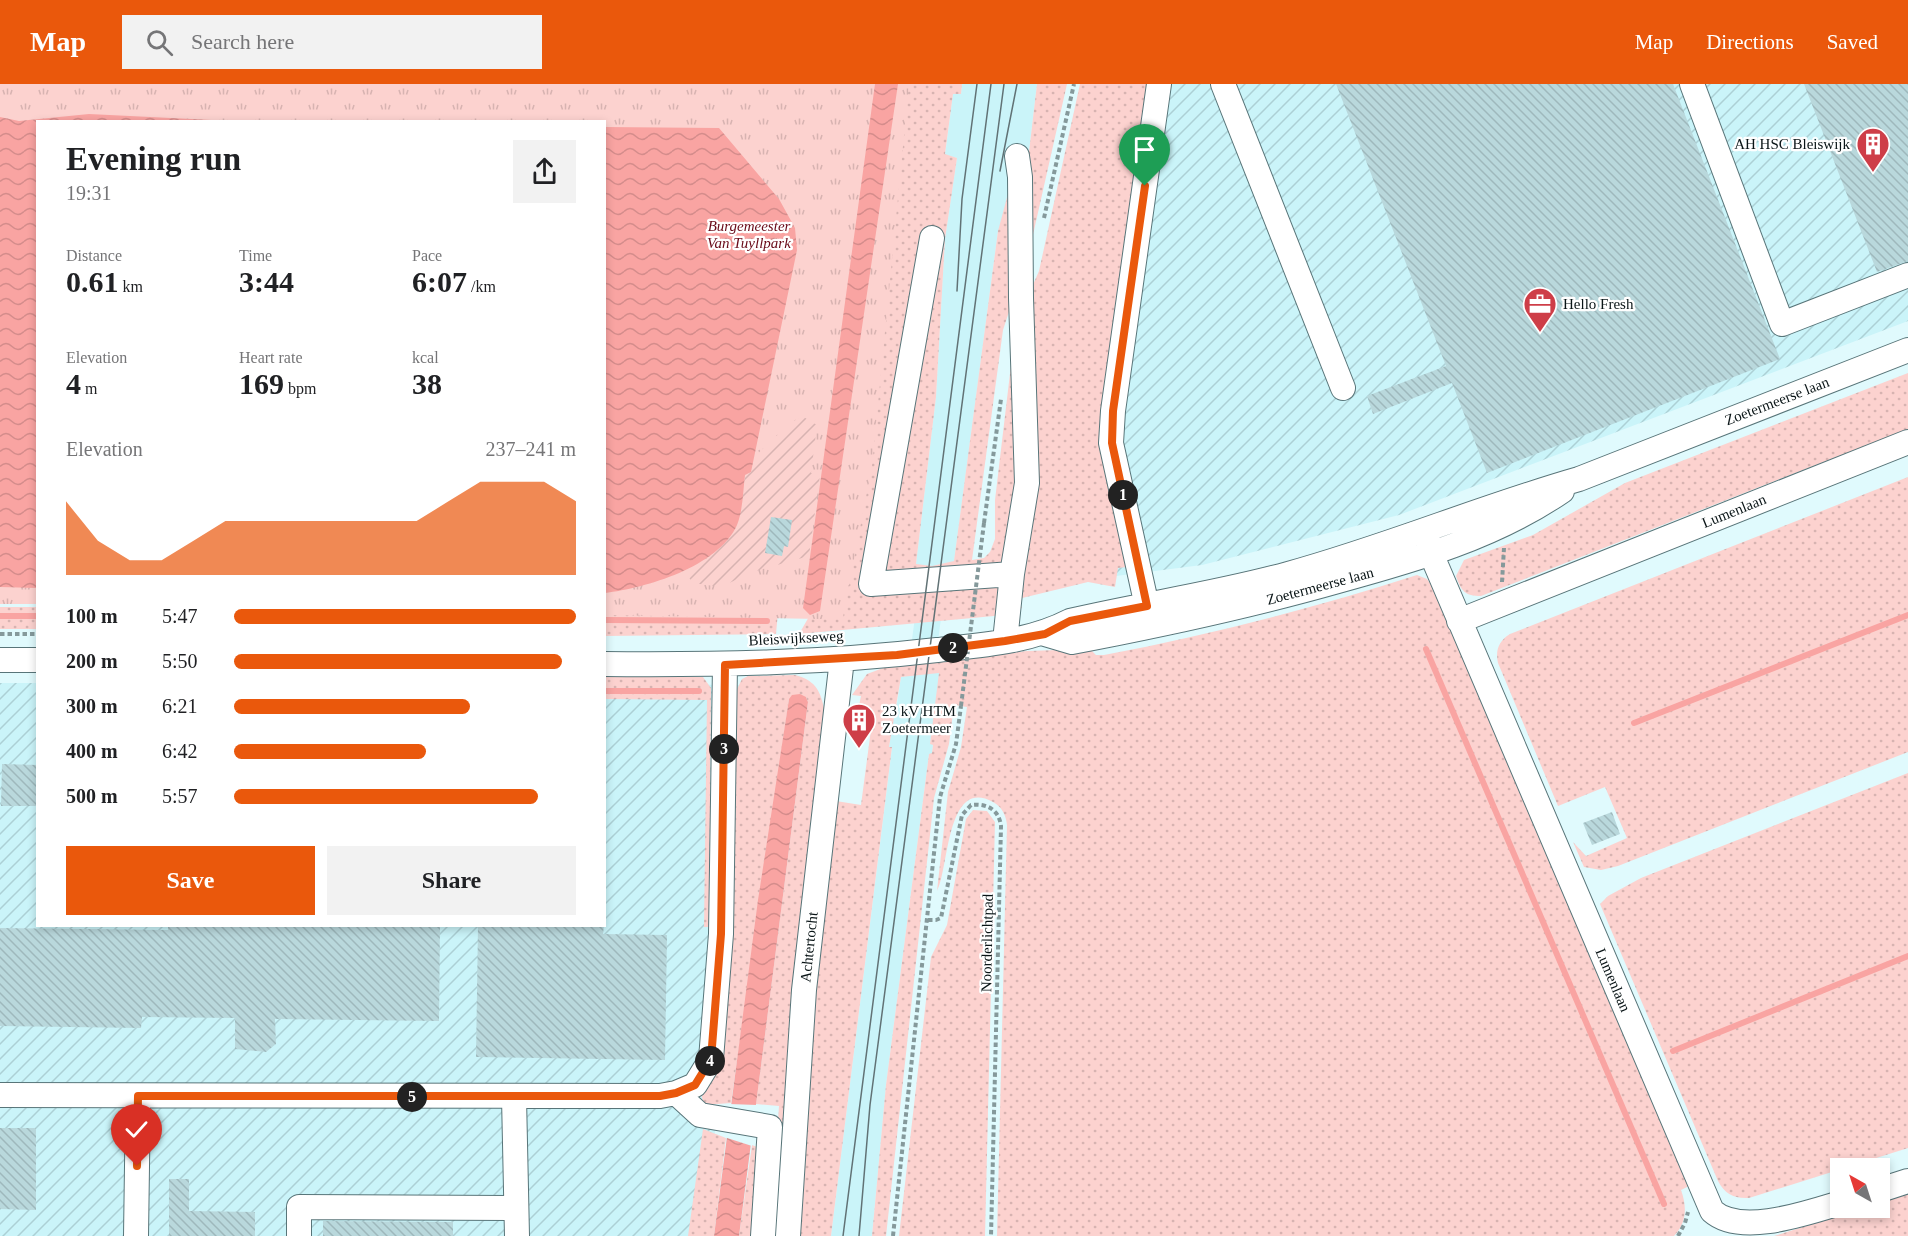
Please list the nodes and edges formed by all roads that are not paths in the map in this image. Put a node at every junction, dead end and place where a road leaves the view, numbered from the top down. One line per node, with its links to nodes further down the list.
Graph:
1 (1159, 84): 12 (street)
2 (1223, 84): 8 (street)
3 (1692, 84): 6 (street)
4 (1017, 156): 11 (street)
5 (933, 238): 11 (street)
6 (1908, 275)
7 (1908, 350): 10 (street, Zoetermeerse laan)
8 (1343, 388)
9 (1908, 442): 13 (street, Lumenlaan)
10 (1429, 542): 12 (street, Zoetermeerse laan); 13 (street, Lumenlaan)
11 (1012, 574): 14 (street)
12 (1149, 616): 14 (street, Zoetermeerse laan)
13 (1459, 621): 28 (street, Lumenlaan)
14 (996, 643): 15 (street, Bleiswijkseweg)
15 (842, 659): 19 (street, Bleiswijkseweg); 33 (street, Achtertocht)
16 (0, 660): 17 (street)
17 (36, 660)
18 (606, 664): 19 (street, Bleiswijkseweg)
19 (725, 665): 20 (street)
20 (676, 1093): 23 (street); 32 (street)
21 (0, 1095): 22 (street)
22 (138, 1096): 23 (street); 29 (street)
23 (514, 1097): 27 (street)
24 (1908, 1181): 25 (street)
25 (1890, 1187)
26 (1830, 1206): 28 (street, Lumenlaan)
27 (516, 1208): 30 (street); 31 (street)
28 (1715, 1228)
29 (136, 1236)
30 (299, 1236)
31 (517, 1236)
32 (763, 1236)
33 (788, 1236)

